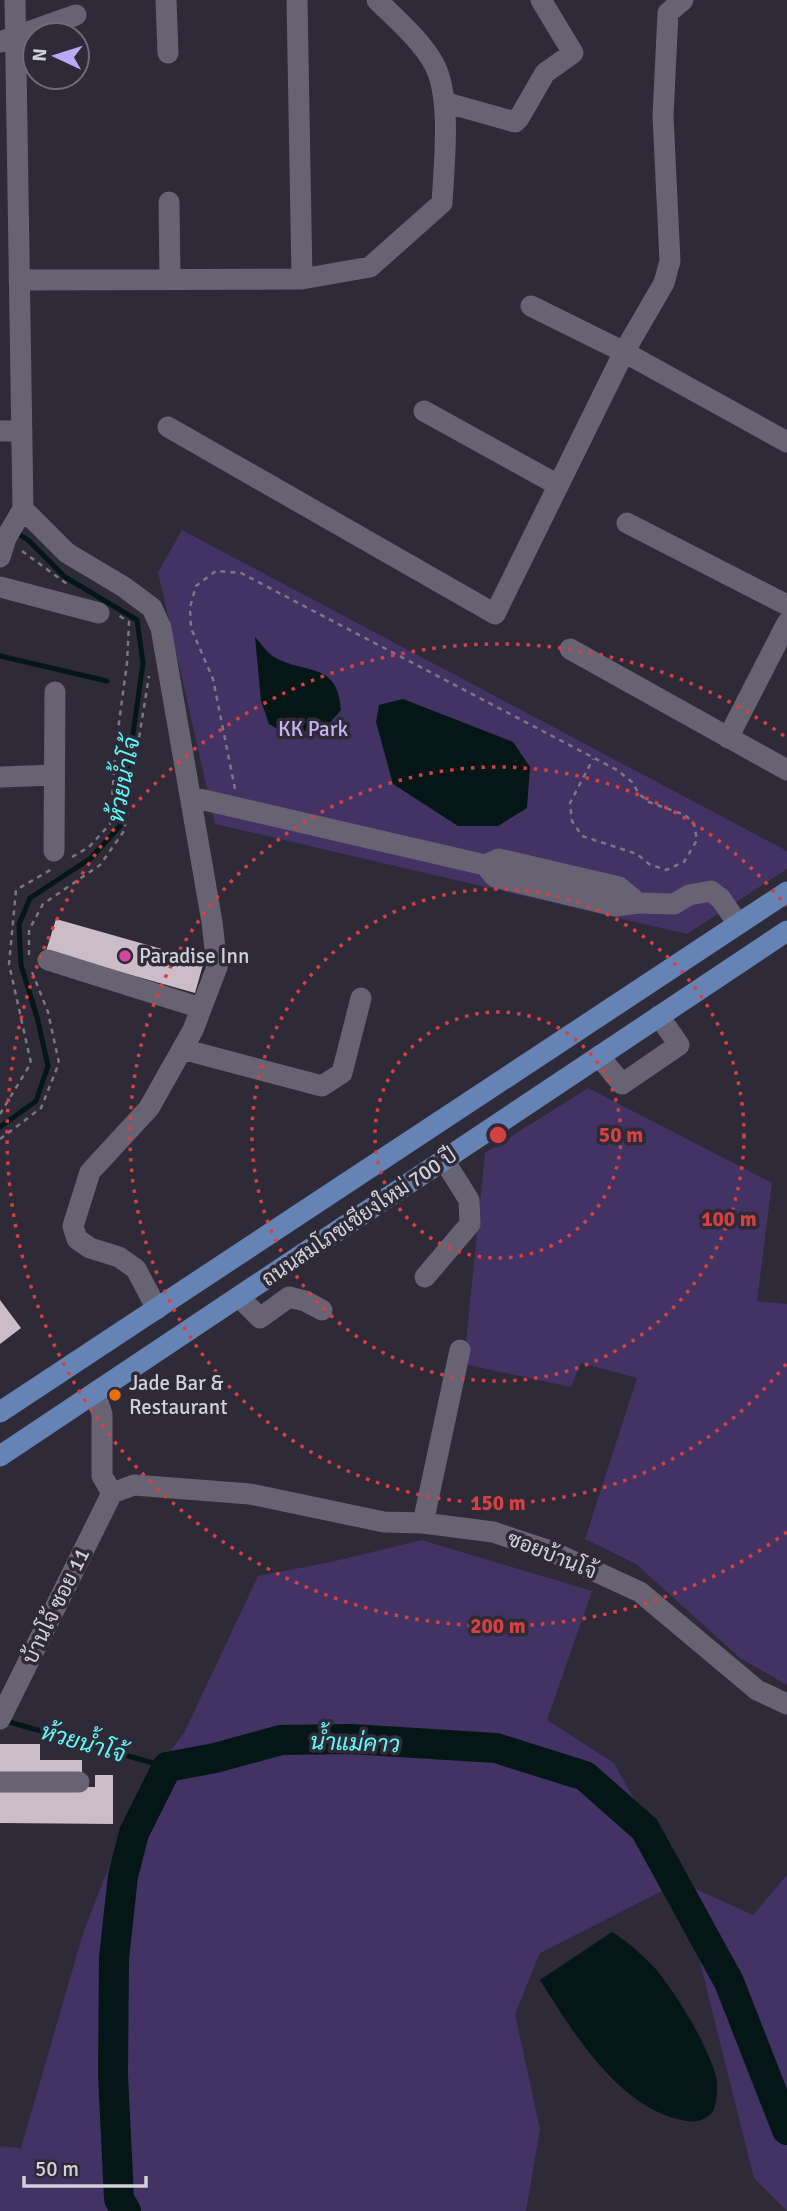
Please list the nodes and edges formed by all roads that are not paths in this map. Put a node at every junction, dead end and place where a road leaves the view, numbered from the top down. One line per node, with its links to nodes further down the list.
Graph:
1 (15, 0): 8 (street)
2 (166, 0): 9 (street)
3 (296, 0): 13 (street)
4 (377, 0): 10 (street)
5 (541, 0): 10 (street)
6 (683, 0): 16 (street)
7 (76, 15): 8 (street)
8 (8, 38): 14 (street)
9 (168, 53)
10 (444, 102): 13 (street)
11 (169, 202): 12 (street)
12 (170, 278): 13 (street); 14 (street)
13 (302, 279)
14 (19, 281): 20 (street)
15 (531, 306): 16 (street)
16 (624, 352): 21 (street); 22 (street)
17 (424, 411): 22 (street)
18 (168, 427): 22 (street)
19 (0, 431): 20 (street)
20 (22, 431): 24 (street)
21 (787, 442)
22 (558, 485)
23 (627, 523): 26 (street)
24 (11, 531): 35 (street)
25 (0, 587): 27 (street)
26 (787, 605)
27 (99, 612)
28 (787, 623): 31 (street)
29 (570, 649): 31 (street)
30 (55, 692): 33 (street)
31 (728, 737): 32 (street)
32 (787, 769)
33 (54, 775): 34 (street); 36 (street)
34 (0, 777)
35 (191, 797): 38 (street); 42 (street)
36 (54, 851)
37 (787, 892): 38 (main road, ถนนสมโภชเชียงใหม่ 700 ปี)
38 (738, 924): 49 (main road, ถนนสมโภชเชียงใหม่ 700 ปี)
39 (787, 931): 43 (main road, ถนนสมโภชเชียงใหม่ 700 ปี)
40 (48, 960): 42 (street)
41 (361, 998): 44 (street)
42 (201, 1007): 44 (street)
43 (659, 1016): 45 (main road, ถนนสมโภชเชียงใหม่ 700 ปี); 45 (street)
44 (182, 1049): 49 (street)
45 (599, 1056): 46 (main road, ถนนสมโภชเชียงใหม่ 700 ปี)
46 (444, 1160): 47 (street); 48 (main road, ถนนสมโภชเชียงใหม่ 700 ปี)
47 (425, 1277)
48 (239, 1297): 50 (street); 52 (main road, ถนนสมโภชเชียงใหม่ 700 ปี)
49 (157, 1309): 53 (main road, ถนนสมโภชเชียงใหม่ 700 ปี)
50 (322, 1310)
51 (460, 1350): 56 (street)
52 (95, 1393): 54 (main road, ถนนสมโภชเชียงใหม่ 700 ปี); 55 (street)
53 (0, 1412)
54 (0, 1456)
55 (112, 1493): 56 (street, ซอยบ้านโจ้); 58 (street, บ้านโจ้ ซอย 11)
56 (423, 1523): 57 (street, ซอยบ้านโจ้)
57 (787, 1704)
58 (3, 1714)
59 (0, 1782): 60 (street)
60 (79, 1782)

